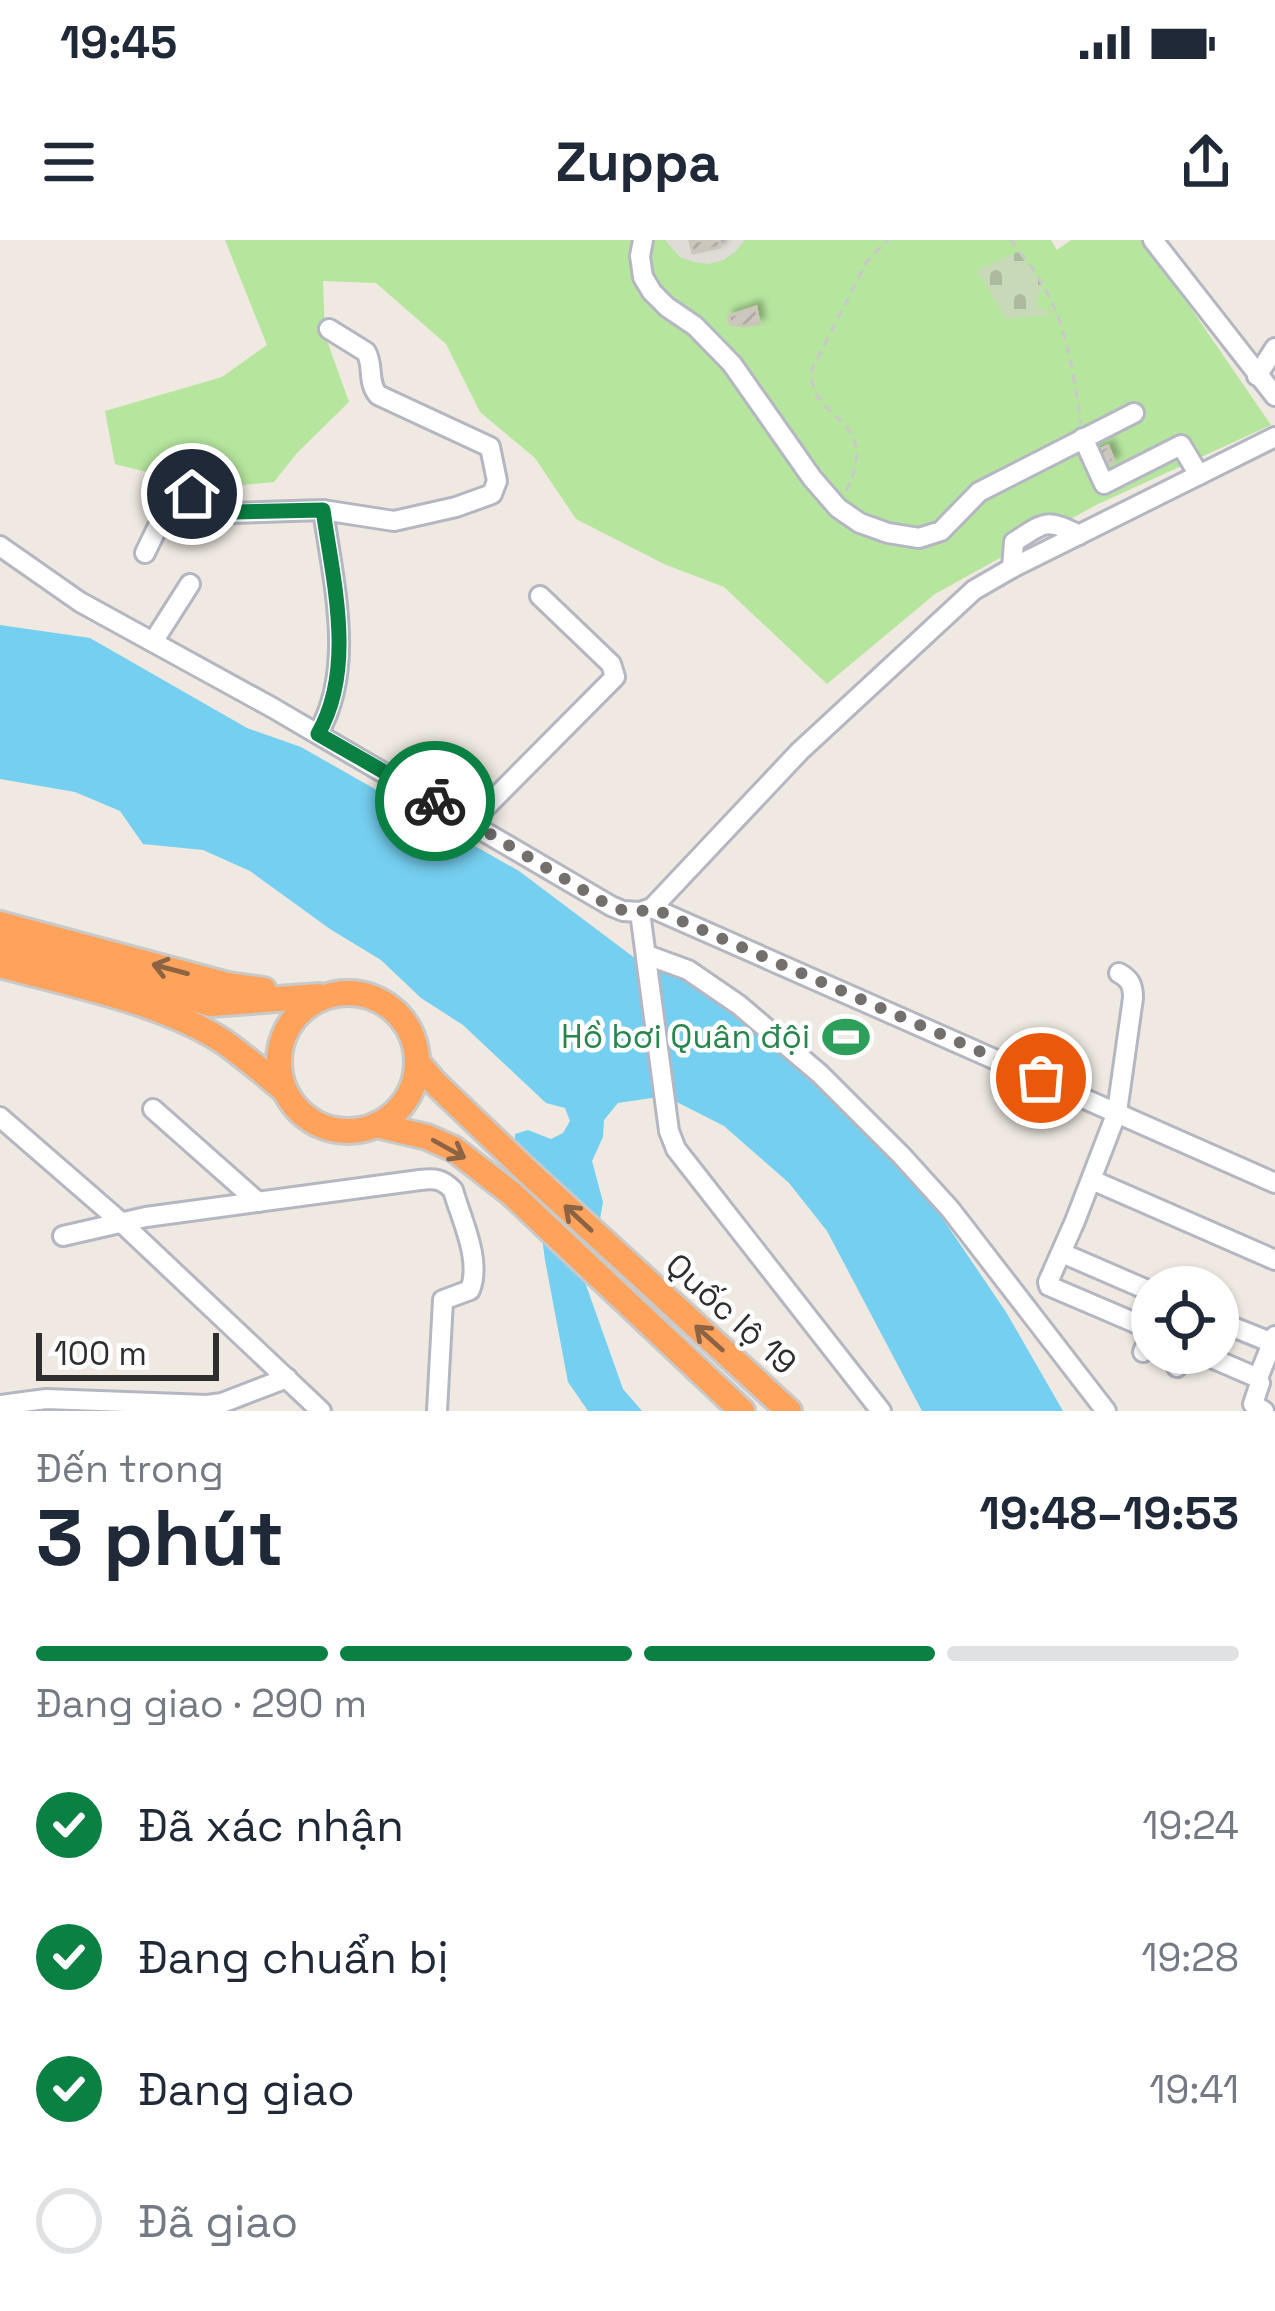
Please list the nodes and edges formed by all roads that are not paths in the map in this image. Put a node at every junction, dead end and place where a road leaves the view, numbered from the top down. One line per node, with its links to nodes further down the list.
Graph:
1 (643, 240): 9 (street)
2 (1153, 240): 5 (street)
3 (329, 329): 13 (street)
4 (1275, 348): 5 (street)
5 (1257, 376): 6 (street)
6 (1275, 396)
7 (1134, 413): 9 (street)
8 (1275, 437): 10 (street)
9 (1083, 438): 10 (street)
10 (1199, 475): 22 (street)
11 (175, 484): 14 (street)
12 (197, 496): 14 (street)
13 (323, 510): 14 (street); 20 (street)
14 (178, 514): 16 (street)
15 (0, 546): 19 (street)
16 (145, 553)
17 (190, 584): 19 (street)
18 (540, 596): 21 (street)
19 (153, 642): 20 (street)
20 (318, 734): 21 (street)
21 (471, 822): 22 (street)
22 (646, 910): 25 (street); 33 (street)
23 (0, 924): 28 (highway, one-way to 23)
24 (0, 943): 29 (highway)
25 (648, 962): 59 (street); 60 (street)
26 (0, 965): 31 (highway)
27 (1119, 973): 33 (street)
28 (326, 995): 29 (highway); 30 (highway); 31 (highway)
29 (210, 1004): 31 (highway)
30 (418, 1063): 35 (highway); 58 (highway, Quốc lộ 19, one-way to 30)
31 (284, 1089): 35 (highway)
32 (153, 1108): 38 (street)
33 (1117, 1112): 36 (street); 37 (street)
34 (2, 1123): 39 (street)
35 (376, 1126): 57 (highway, Quốc lộ 19, one-way to 57)
36 (1092, 1180): 41 (street); 42 (street)
37 (1275, 1183)
38 (258, 1202): 39 (street); 56 (street)
39 (122, 1223): 40 (street); 50 (street)
40 (63, 1236)
41 (1062, 1253): 43 (street); 44 (street)
42 (1275, 1260)
43 (1131, 1283)
44 (1118, 1315): 45 (street); 47 (street)
45 (1131, 1321)
46 (1239, 1328): 48 (street)
47 (1109, 1336)
48 (1274, 1341): 51 (street)
49 (1239, 1370): 51 (street)
50 (287, 1378): 54 (street); 55 (street)
51 (1258, 1378): 61 (street)
52 (0, 1405): 53 (street)
53 (76, 1405): 54 (street)
54 (136, 1407)
55 (321, 1411)
56 (436, 1411)
57 (742, 1411)
58 (789, 1411)
59 (881, 1411)
60 (1106, 1411)
61 (1264, 1411)

